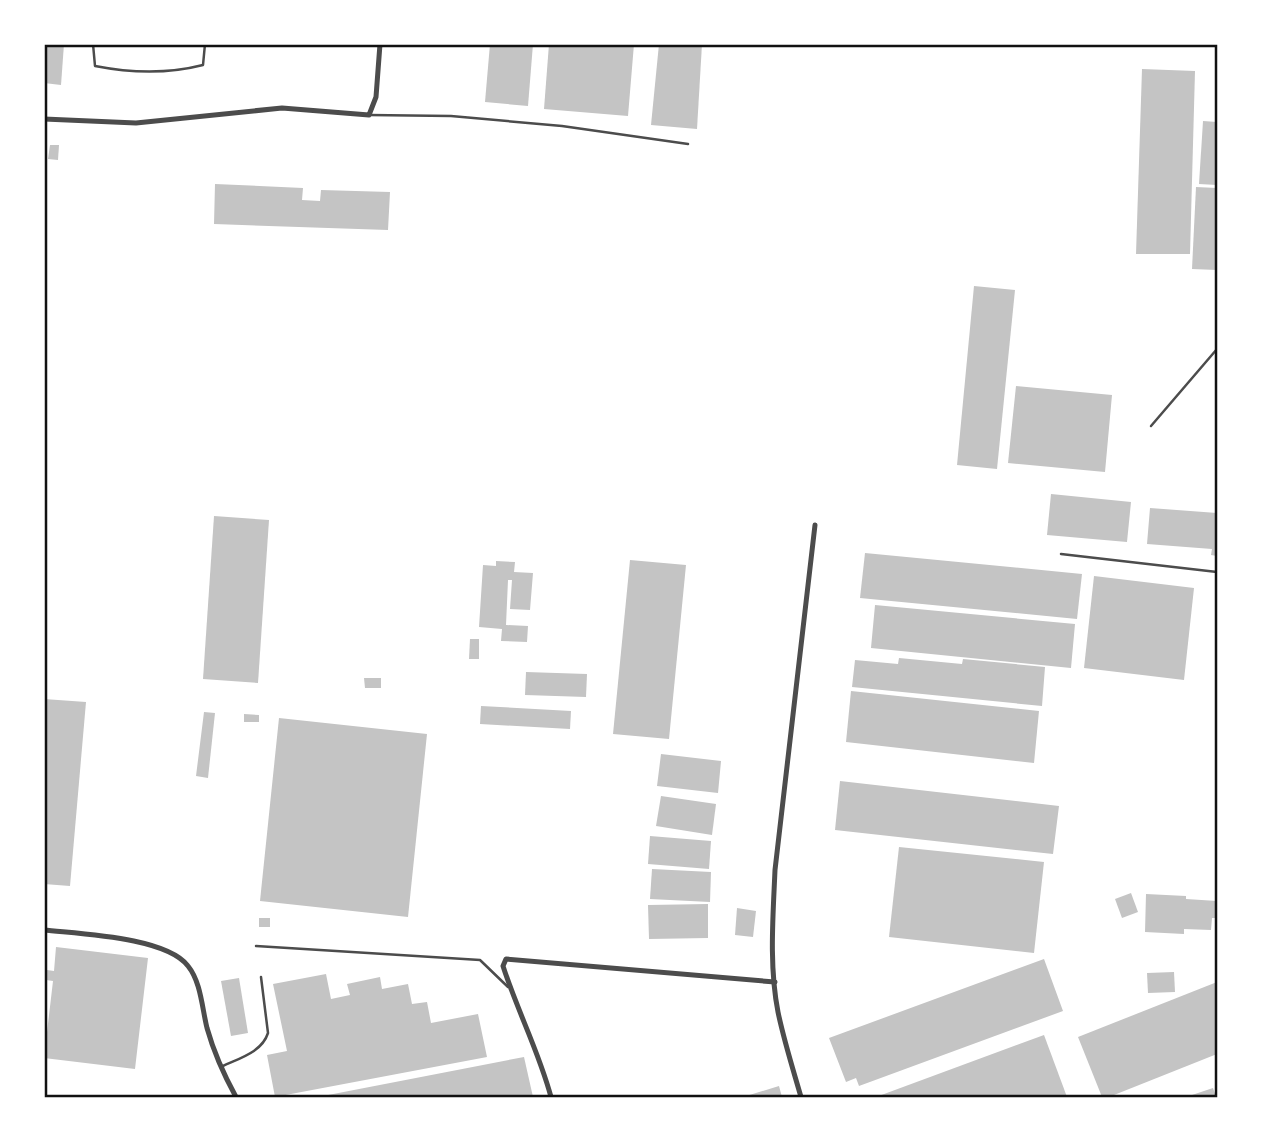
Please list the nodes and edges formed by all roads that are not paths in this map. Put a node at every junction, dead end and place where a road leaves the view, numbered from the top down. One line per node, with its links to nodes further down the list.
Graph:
1 (93, 44): 2 (lane)
2 (205, 44)
3 (380, 44): 4 (street)
4 (369, 115): 5 (street); 6 (lane)
5 (44, 119)
6 (688, 144)
7 (1217, 349): 8 (lane)
8 (1151, 426)
9 (815, 524): 15 (street)
10 (1062, 554): 11 (lane)
11 (1217, 572)
12 (44, 930): 17 (street)
13 (256, 946): 16 (lane)
14 (261, 976): 17 (lane)
15 (775, 982): 16 (street); 20 (street)
16 (511, 990): 19 (street)
17 (220, 1067): 18 (street)
18 (236, 1097)
19 (551, 1097)
20 (801, 1097)

